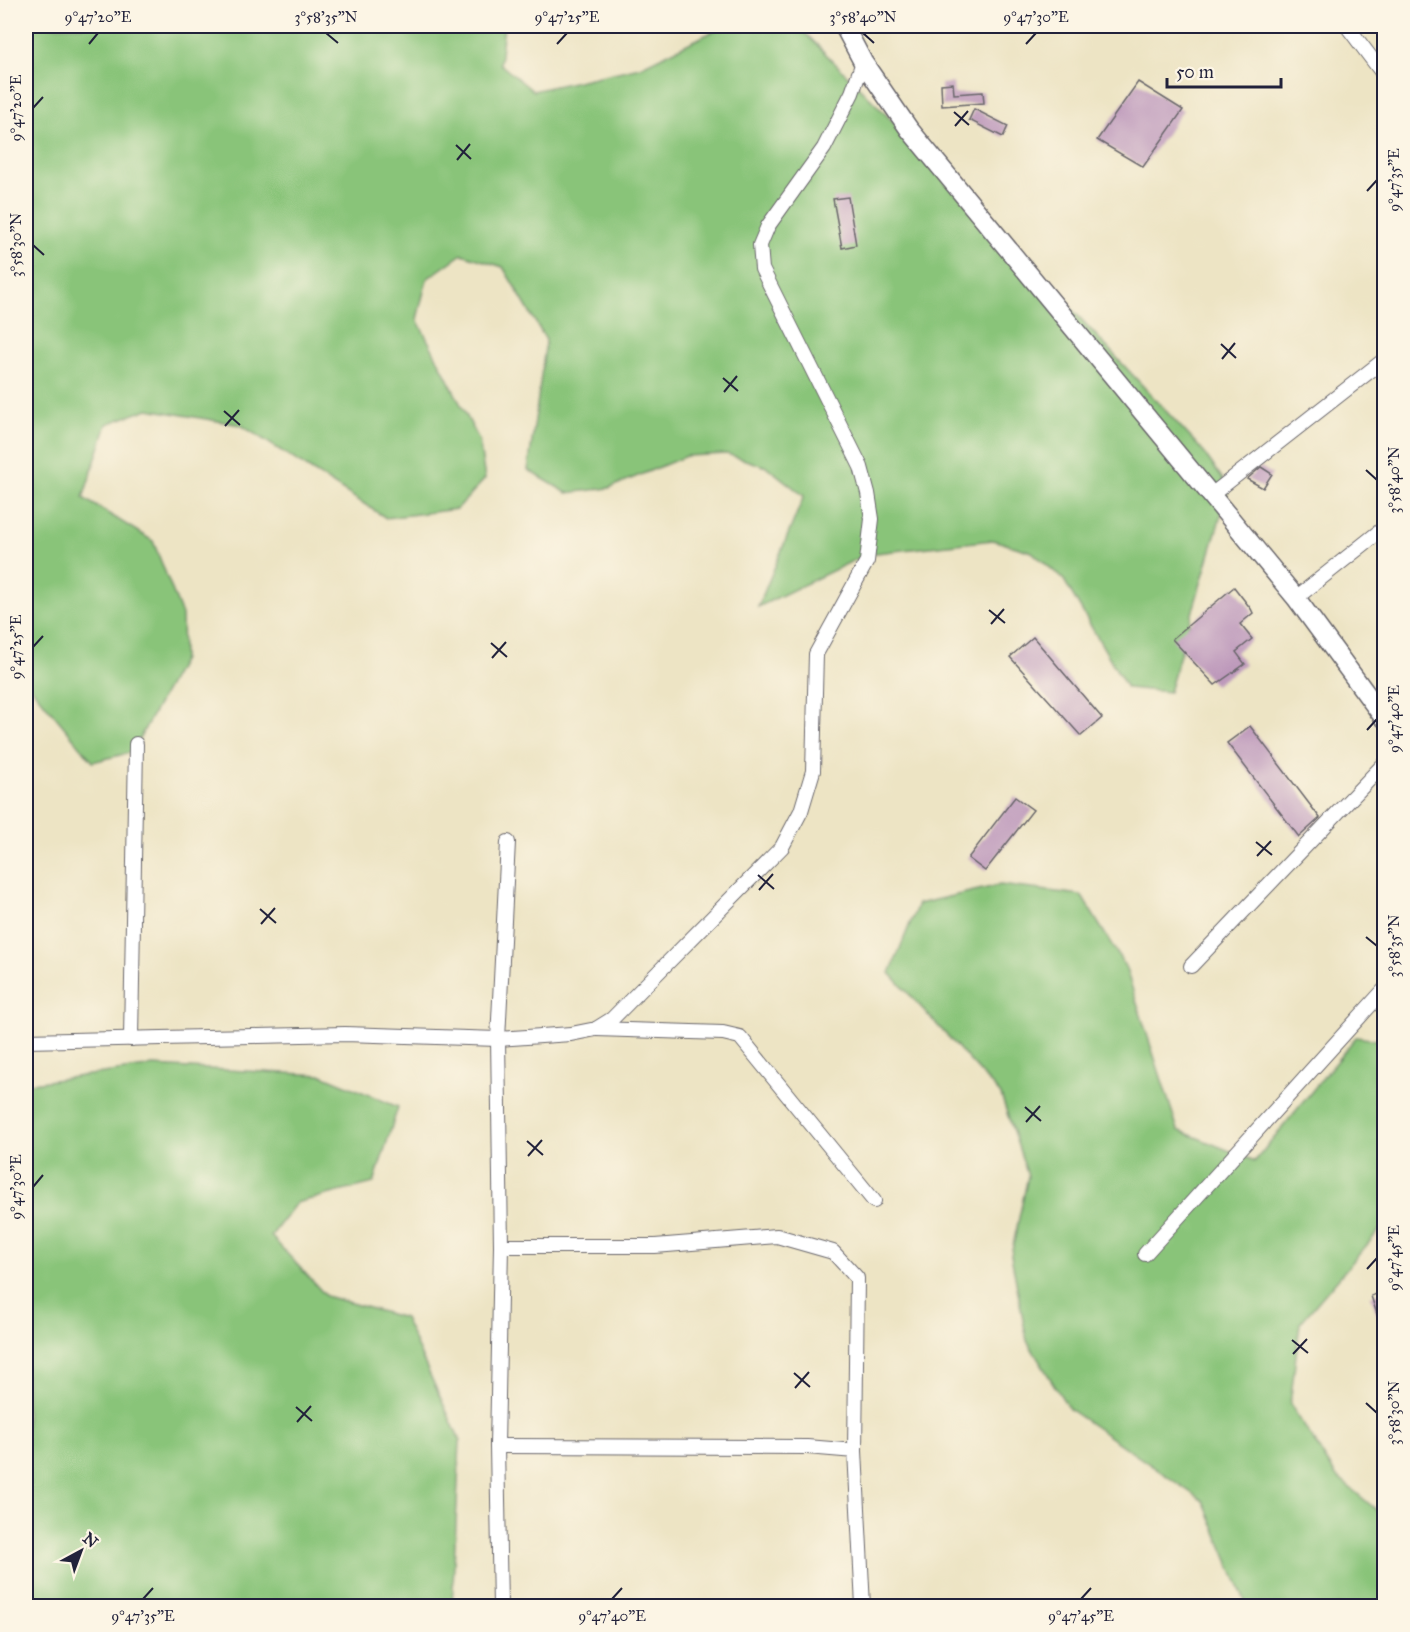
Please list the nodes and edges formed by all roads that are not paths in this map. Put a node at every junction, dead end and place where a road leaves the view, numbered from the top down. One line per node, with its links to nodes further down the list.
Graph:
1 (844, 26): 3 (main road)
2 (1351, 27): 4 (street)
3 (863, 62): 6 (main road); 15 (street)
4 (1384, 75)
5 (1384, 360): 6 (street)
6 (1210, 496): 8 (main road)
7 (1384, 528): 8 (street)
8 (1296, 598): 9 (main road)
9 (1384, 714)
10 (136, 744): 16 (street)
11 (1384, 764): 13 (street)
12 (508, 842): 17 (street)
13 (1191, 966)
14 (1384, 990): 21 (street)
15 (596, 1029): 17 (street); 19 (street)
16 (131, 1039): 17 (street); 18 (street)
17 (498, 1039): 20 (street)
18 (26, 1041)
19 (874, 1201)
20 (501, 1246): 22 (street); 23 (street)
21 (1145, 1254)
22 (497, 1446): 23 (street); 24 (street)
23 (855, 1451): 25 (street)
24 (500, 1606)
25 (863, 1606)

